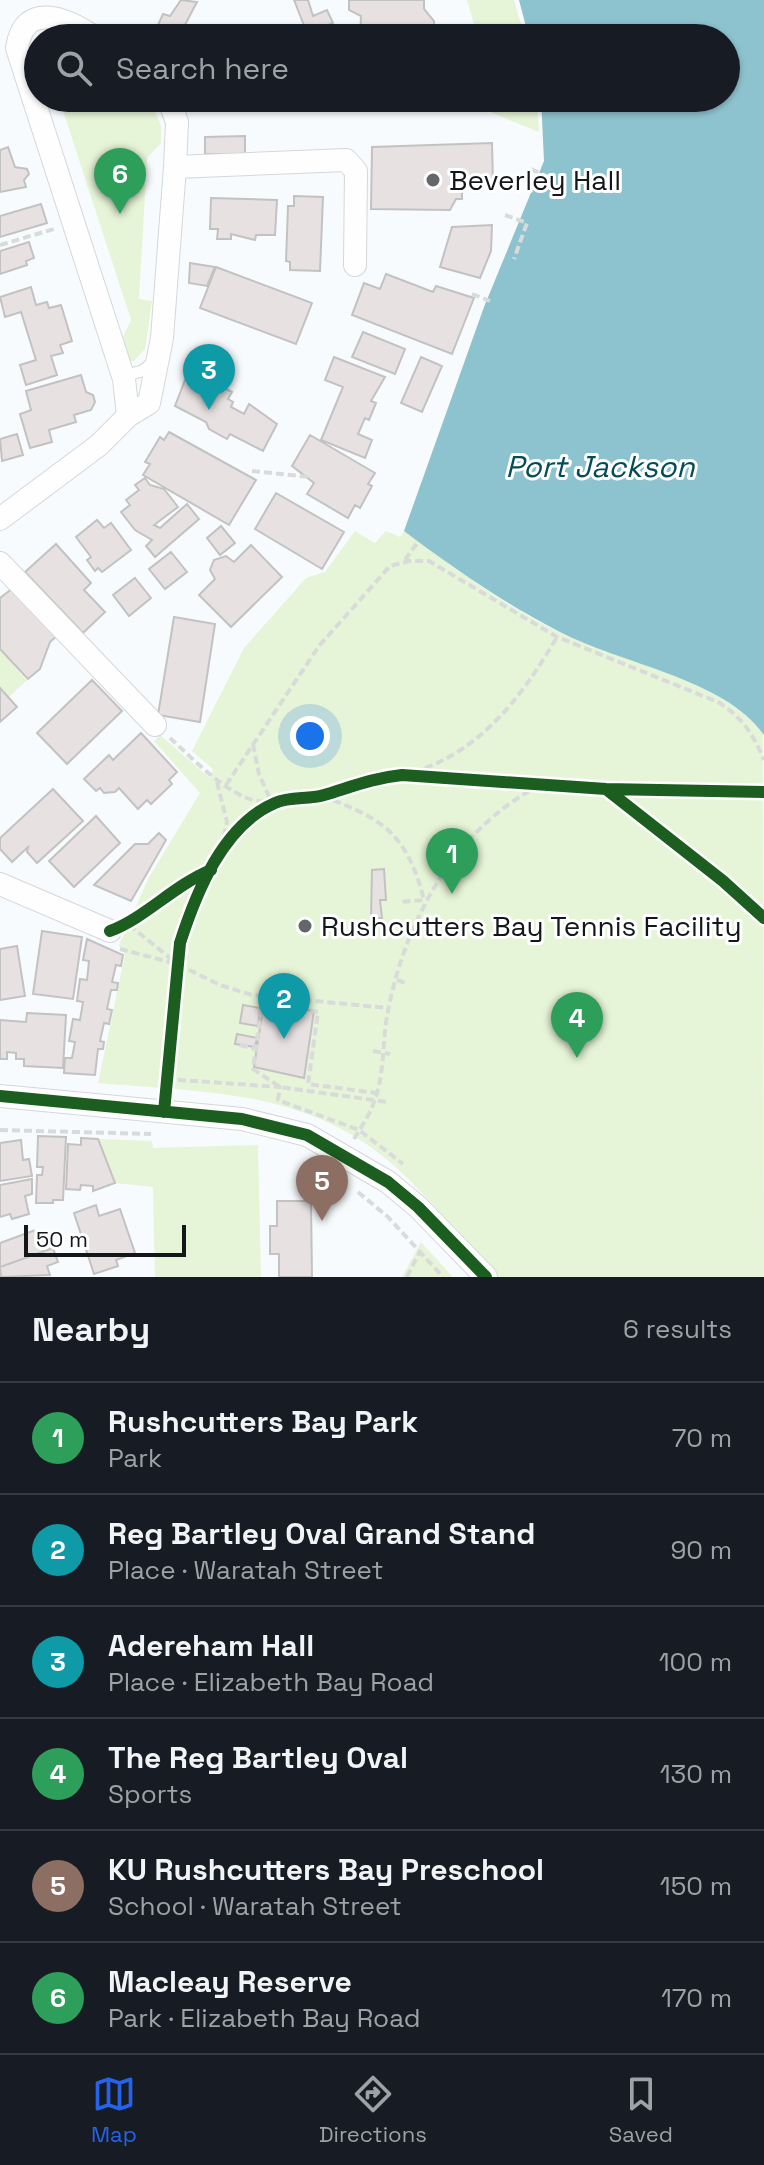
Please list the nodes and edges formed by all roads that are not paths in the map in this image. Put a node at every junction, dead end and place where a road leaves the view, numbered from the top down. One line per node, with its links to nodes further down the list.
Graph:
1 (26, 24): 2 (street)
2 (75, 24)
3 (24, 26): 4 (street)
4 (24, 70)
5 (38, 112): 10 (street)
6 (173, 112): 7 (street)
7 (175, 167): 8 (street); 9 (street)
8 (355, 265)
9 (158, 357): 10 (lane); 11 (street)
10 (123, 376): 11 (street)
11 (128, 416): 12 (street)
12 (0, 519)
13 (0, 563): 14 (street)
14 (155, 725)
15 (0, 884): 16 (street)
16 (119, 927)
17 (0, 1096): 18 (street)
18 (486, 1277)

